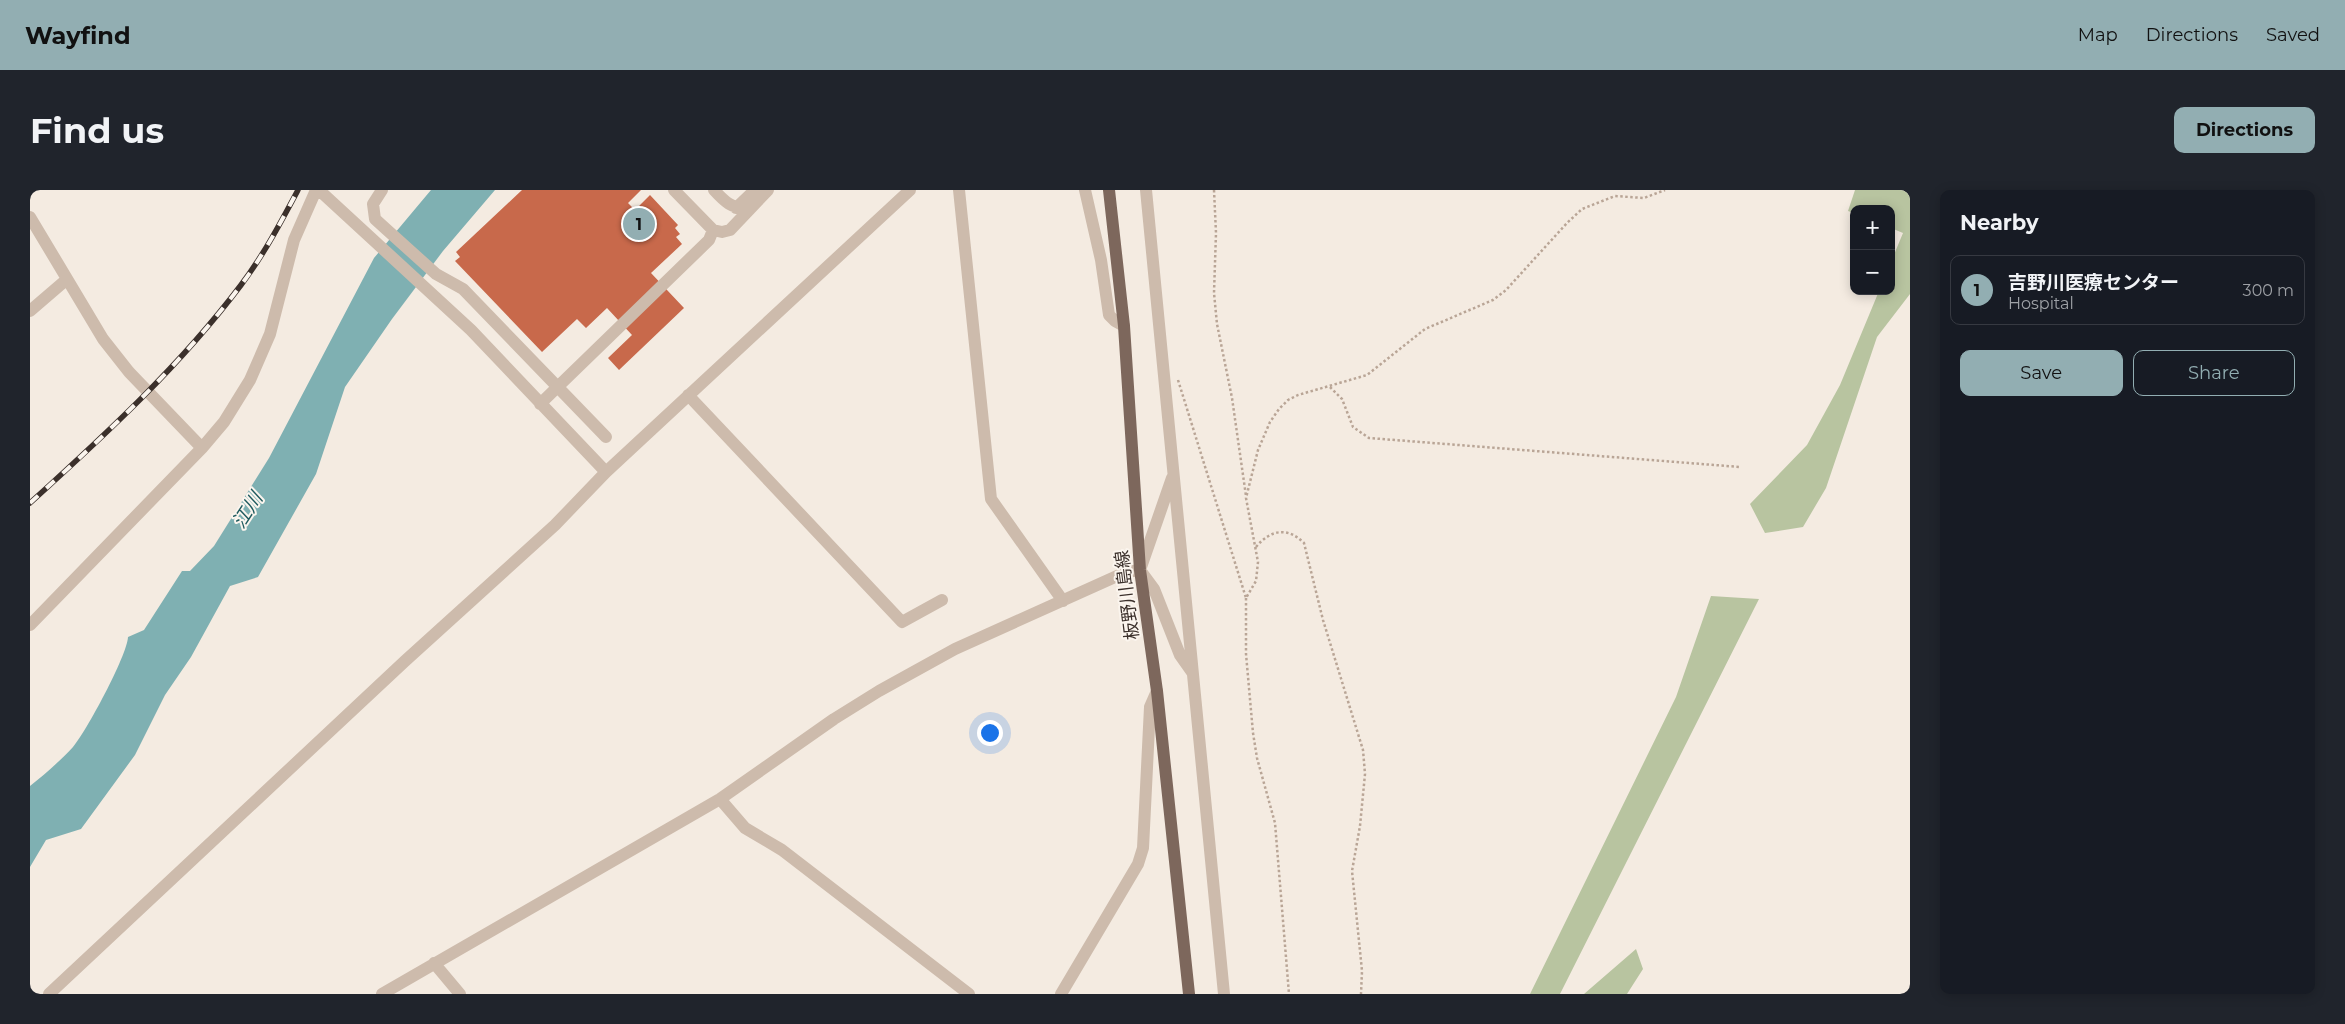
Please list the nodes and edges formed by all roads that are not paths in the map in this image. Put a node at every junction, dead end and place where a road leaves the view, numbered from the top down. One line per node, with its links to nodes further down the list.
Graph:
1 (318, 190): 20 (street); 22 (street)
2 (382, 190): 18 (street)
3 (674, 190): 14 (street)
4 (714, 190): 12 (street)
5 (755, 190): 12 (street)
6 (768, 190): 12 (street)
7 (910, 190): 19 (street)
8 (959, 190): 27 (street)
9 (1085, 190): 17 (street)
10 (1109, 190): 17 (main road, 板野川島線)
11 (1146, 190): 24 (street)
12 (742, 209): 14 (street)
13 (30, 217): 15 (street)
14 (713, 230): 18 (street)
15 (66, 280): 16 (street); 22 (street)
16 (30, 311)
17 (1124, 326): 25 (main road, 板野川島線)
18 (558, 387): 20 (street); 21 (street)
19 (688, 395): 23 (street); 26 (street)
20 (540, 404): 23 (street)
21 (606, 437)
22 (202, 448): 28 (street)
23 (606, 472): 33 (street)
24 (1173, 474): 25 (street); 29 (street)
25 (1140, 570): 27 (street); 29 (street); 30 (main road, 板野川島線)
26 (942, 600)
27 (1062, 601): 31 (street)
28 (30, 625)
29 (1194, 674): 39 (street)
30 (1157, 691): 37 (street); 38 (main road, 板野川島線)
31 (720, 799): 32 (street); 36 (street)
32 (434, 963): 34 (street); 35 (street)
33 (49, 994)
34 (382, 994)
35 (460, 994)
36 (969, 994)
37 (1061, 994)
38 (1190, 994)
39 (1224, 994)

